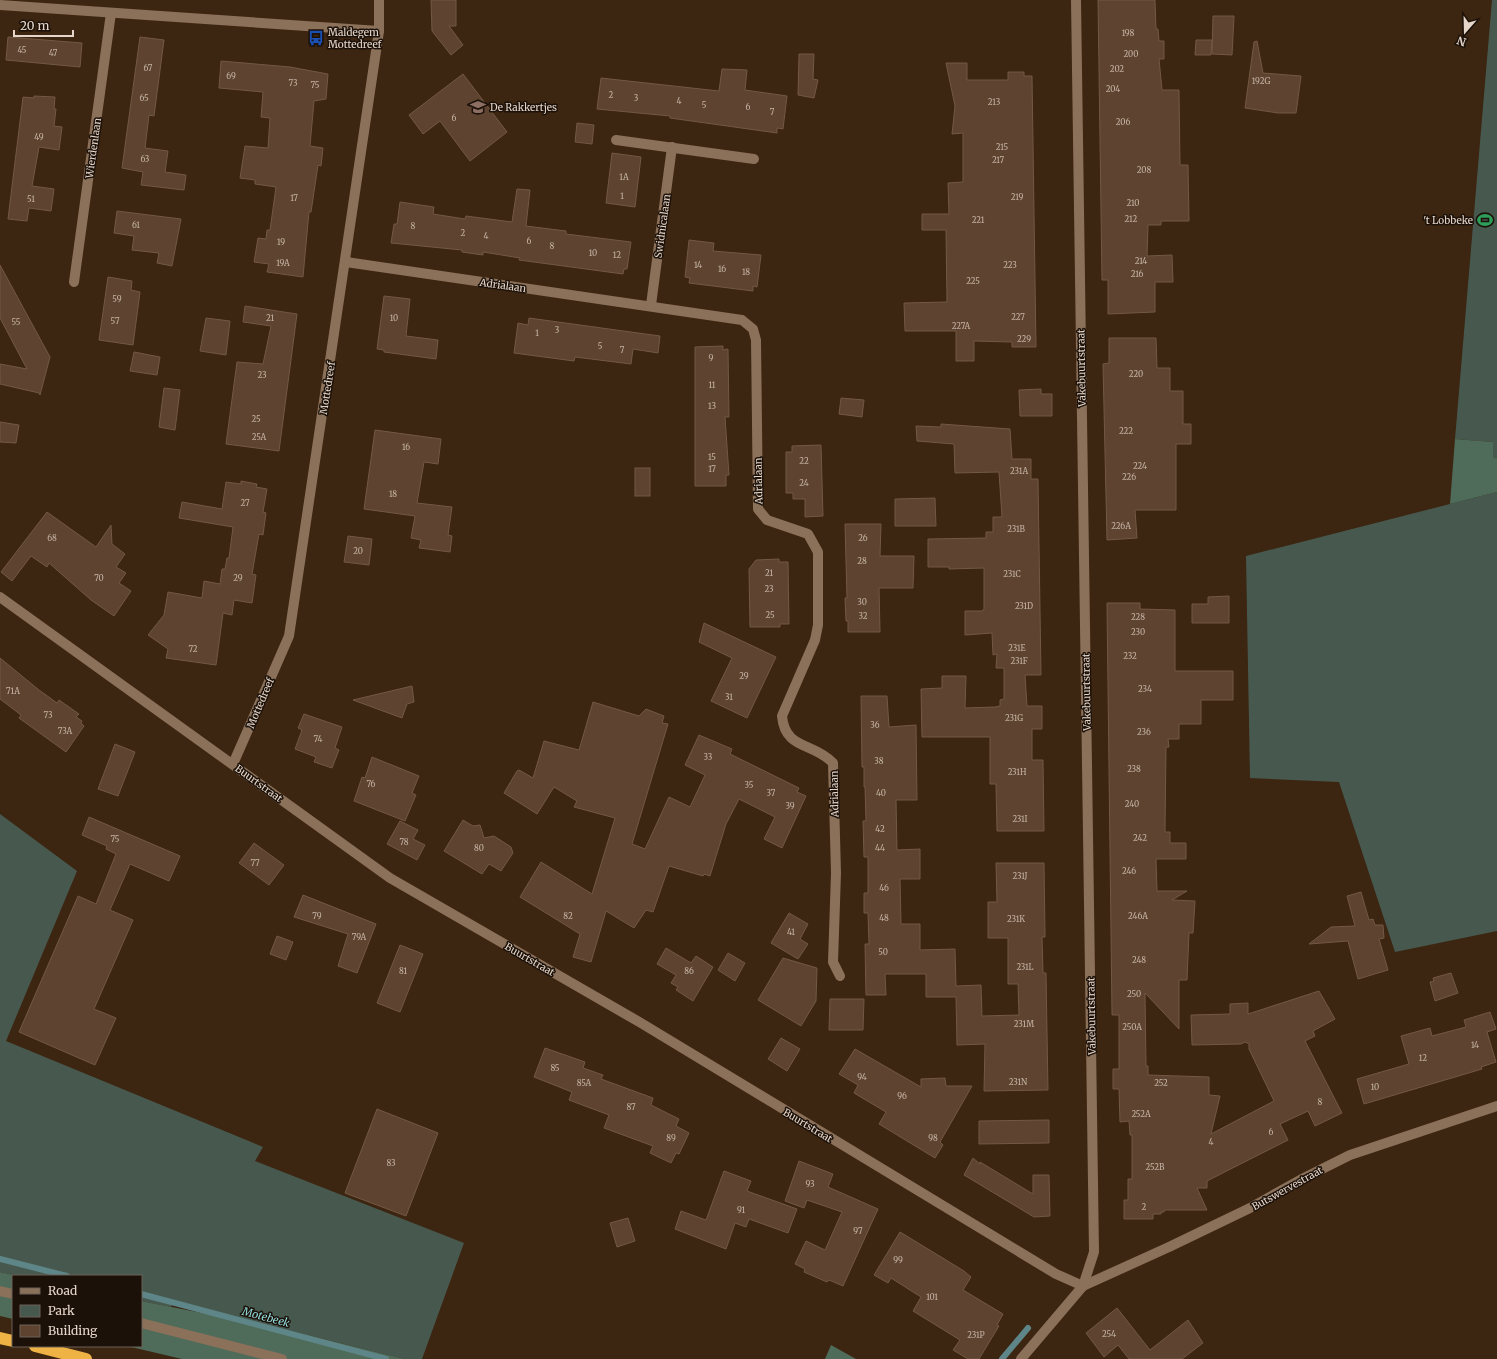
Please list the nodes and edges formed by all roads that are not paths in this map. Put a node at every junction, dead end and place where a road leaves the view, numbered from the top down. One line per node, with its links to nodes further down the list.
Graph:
1 (379, 0): 5 (street, Mottedreef)
2 (1076, 0): 16 (street, Vakebuurtstraat)
3 (0, 5): 4 (street)
4 (111, 13): 5 (street); 10 (street, Wierdenlaan)
5 (379, 31): 9 (street, Mottedreef)
6 (616, 140): 7 (street)
7 (672, 147): 8 (street); 11 (street, Swidnicalaan)
8 (754, 159)
9 (346, 262): 11 (street, Adrialaan); 13 (street, Mottedreef)
10 (74, 282)
11 (651, 305): 14 (street, Adrialaan)
12 (0, 597): 13 (street, Buurtstraat)
13 (233, 764): 16 (street, Buurtstraat)
14 (840, 976)
15 (1497, 1106): 16 (street, Butswervestraat)
16 (1083, 1286): 25 (street, Vakebuurtstraat)
17 (0, 1291): 18 (street)
18 (12, 1294)
19 (142, 1323): 24 (street)
20 (0, 1338): 21 (highway)
21 (12, 1341)
22 (39, 1347): 23 (highway)
23 (86, 1359)
24 (282, 1359)
25 (1021, 1359)

